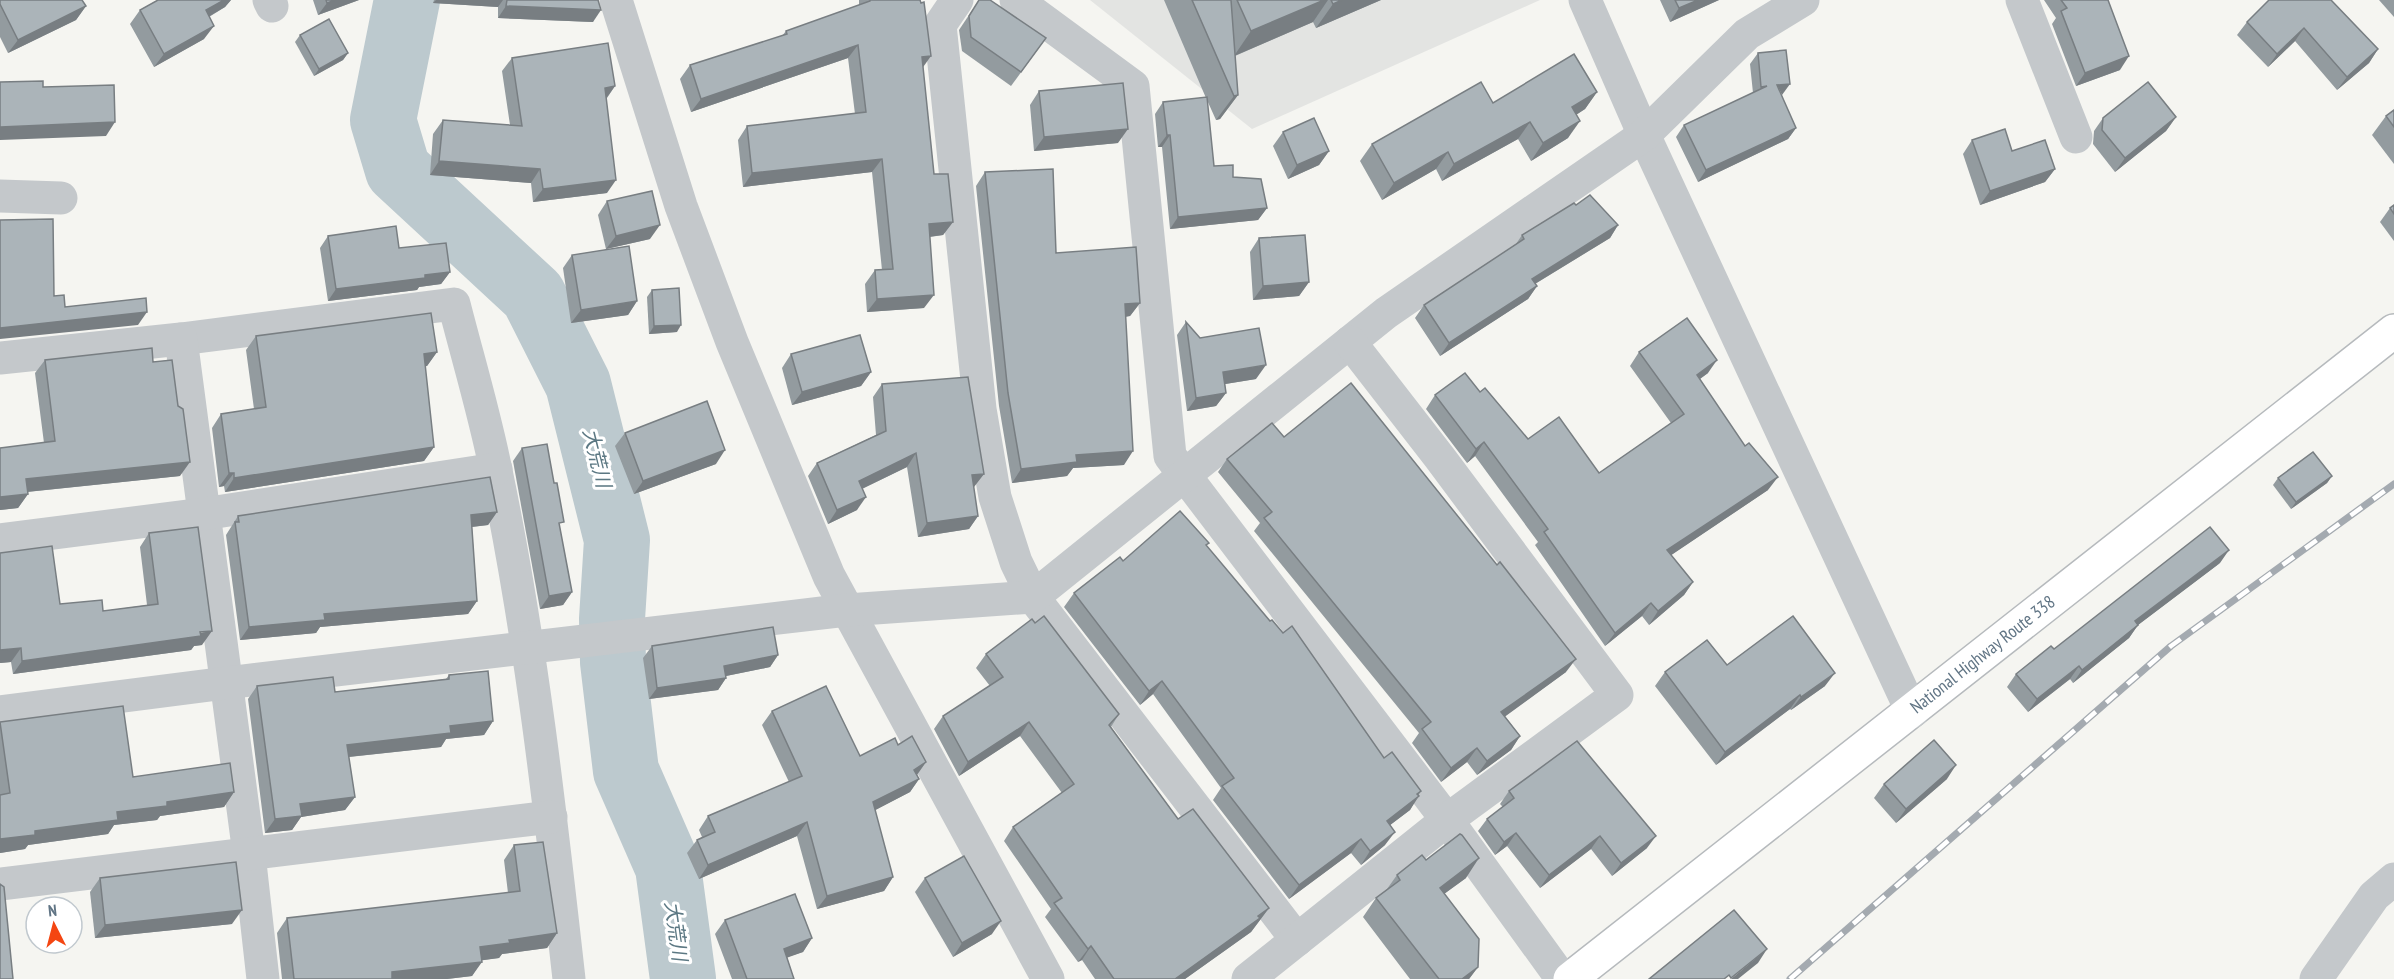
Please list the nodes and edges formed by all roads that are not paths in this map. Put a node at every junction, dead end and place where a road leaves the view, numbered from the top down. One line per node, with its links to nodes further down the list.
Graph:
1 (616, 0): 20 (street)
2 (957, 0): 19 (street)
3 (1016, 0): 16 (street)
4 (1585, 0): 7 (street)
5 (1803, 0): 7 (street)
6 (2022, 0): 8 (street)
7 (1644, 135): 13 (street); 24 (street)
8 (2076, 137)
9 (0, 196): 10 (street)
10 (61, 198)
11 (2394, 331): 24 (highway, National Highway Route 338)
12 (181, 339): 14 (street); 15 (street); 17 (street)
13 (1350, 342): 16 (street); 26 (street)
14 (0, 358)
15 (496, 469): 17 (street); 21 (street)
16 (1185, 476): 19 (street); 26 (street)
17 (204, 514): 18 (street); 22 (street)
18 (0, 540)
19 (1034, 597): 20 (street); 30 (street)
20 (847, 610): 21 (street); 33 (street)
21 (528, 647): 22 (street); 25 (street)
22 (226, 683): 23 (street); 27 (street)
23 (0, 712)
24 (1912, 712): 36 (highway, National Highway Route 338)
25 (551, 817): 27 (street); 32 (street)
26 (1447, 820): 30 (street); 35 (street)
27 (249, 854): 29 (street); 31 (street)
28 (2394, 879): 37 (street)
29 (0, 884)
30 (1297, 940): 34 (street)
31 (263, 979)
32 (568, 979)
33 (1048, 979)
34 (1248, 979)
35 (1562, 979)
36 (1570, 979)
37 (2316, 979)

